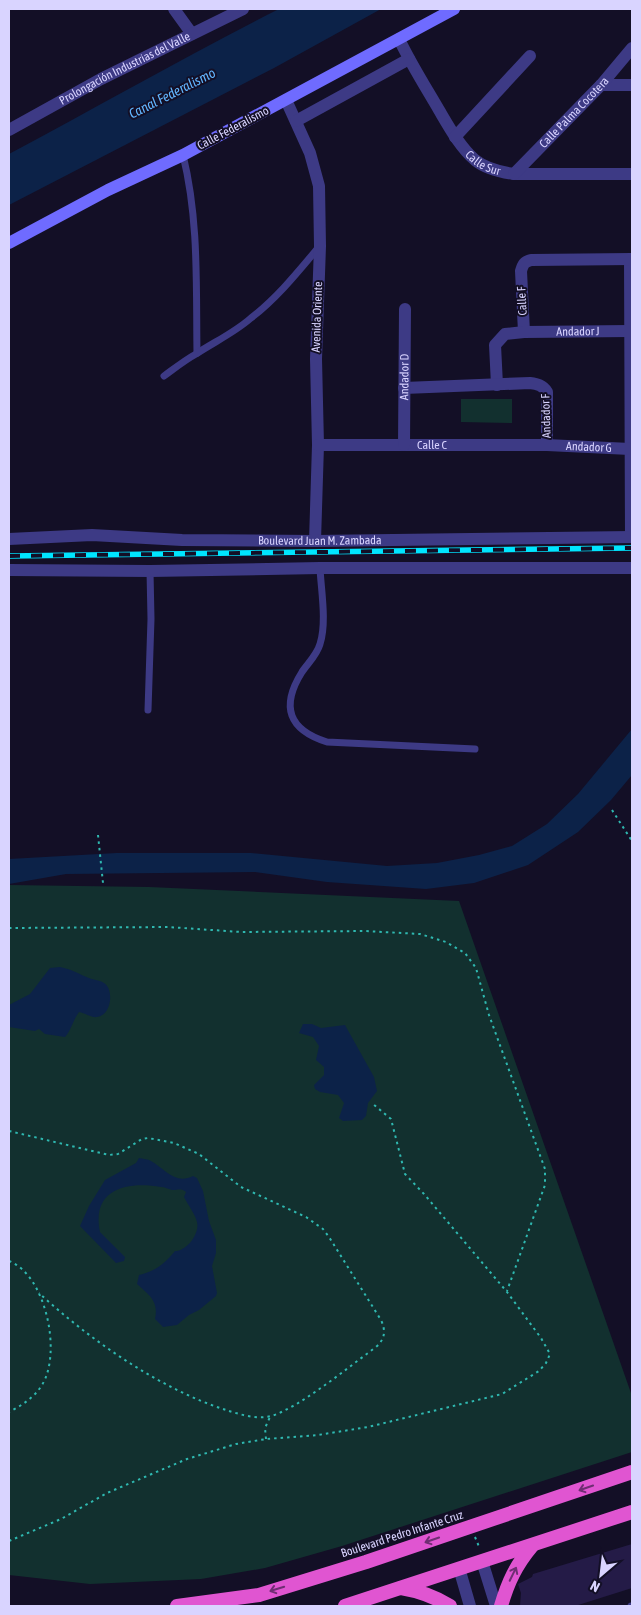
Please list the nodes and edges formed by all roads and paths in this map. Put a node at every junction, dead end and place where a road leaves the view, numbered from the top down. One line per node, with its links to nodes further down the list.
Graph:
1 (174, 9): 4 (street)
2 (243, 9): 4 (street, Prolongación Industrias del Valle)
3 (454, 9): 5 (main road, Calle Federalismo)
4 (192, 34): 13 (street, Prolongación Industrias del Valle)
5 (399, 39): 8 (street, Calle Sur); 11 (main road, Calle Federalismo)
6 (632, 48): 10 (street, Calle Palma Cocotera)
7 (530, 56): 14 (street)
8 (409, 59): 12 (street); 14 (street, Calle Sur)
9 (632, 84): 10 (street)
10 (601, 85): 16 (street, Calle Palma Cocotera)
11 (286, 100): 12 (street, Avenida Oriente); 15 (main road, Calle Federalismo)
12 (296, 121): 19 (street, Avenida Oriente)
13 (9, 130)
14 (455, 136): 16 (street, Calle Sur)
15 (183, 155): 18 (main road, Calle Federalismo); 25 (lane)
16 (514, 174): 17 (street, Calle Sur)
17 (632, 174)
18 (9, 243)
19 (320, 246): 25 (lane); 30 (street, Avenida Oriente)
20 (631, 259): 22 (street); 23 (street, Calle F)
21 (405, 309): 28 (street, Andador D)
22 (630, 331): 23 (street, Andador J); 24 (street)
23 (524, 332): 27 (street, Andador J)
24 (631, 346): 29 (street)
25 (197, 353): 26 (lane)
26 (164, 376)
27 (497, 385): 28 (street); 32 (street, Andador F)
28 (404, 388): 31 (street, Andador D)
29 (631, 416): 33 (street)
30 (318, 445): 31 (street, Calle C); 36 (street, Avenida Oriente)
31 (404, 445): 32 (street, Calle C)
32 (547, 445): 33 (street, Andador G)
33 (630, 449): 34 (street)
34 (631, 537): 36 (street, Boulevard Juan M. Zambada)
35 (9, 539): 36 (street, Boulevard Juan M. Zambada)
36 (315, 541)
37 (320, 568): 38 (street); 40 (street); 42 (lane)
38 (632, 568)
39 (9, 570): 40 (street)
40 (150, 571): 41 (lane)
41 (148, 710)
42 (475, 749)
43 (612, 810): 45 (path)
44 (98, 835): 46 (path)
45 (632, 841)
46 (103, 883)
47 (9, 928): 51 (path)
48 (373, 1104): 51 (path)
49 (9, 1131): 54 (path)
50 (9, 1261): 52 (path)
51 (507, 1292): 55 (path)
52 (39, 1294): 53 (path); 54 (path)
53 (9, 1412)
54 (270, 1416): 55 (path)
55 (266, 1438): 59 (path)
56 (632, 1472): 58 (highway, Boulevard Pedro Infante Cruz, one-way to 58)
57 (632, 1512): 60 (highway)
58 (471, 1526): 61 (path); 64 (highway, Boulevard Pedro Infante Cruz, one-way to 64)
59 (9, 1541)
60 (533, 1545): 61 (highway); 69 (highway, one-way to 60)
61 (483, 1561): 62 (highway); 68 (street)
62 (459, 1568): 63 (highway); 67 (street)
63 (400, 1587): 65 (highway); 66 (highway)
64 (177, 1606)
65 (346, 1606)
66 (450, 1606)
67 (470, 1606)
68 (496, 1606)
69 (501, 1606)

